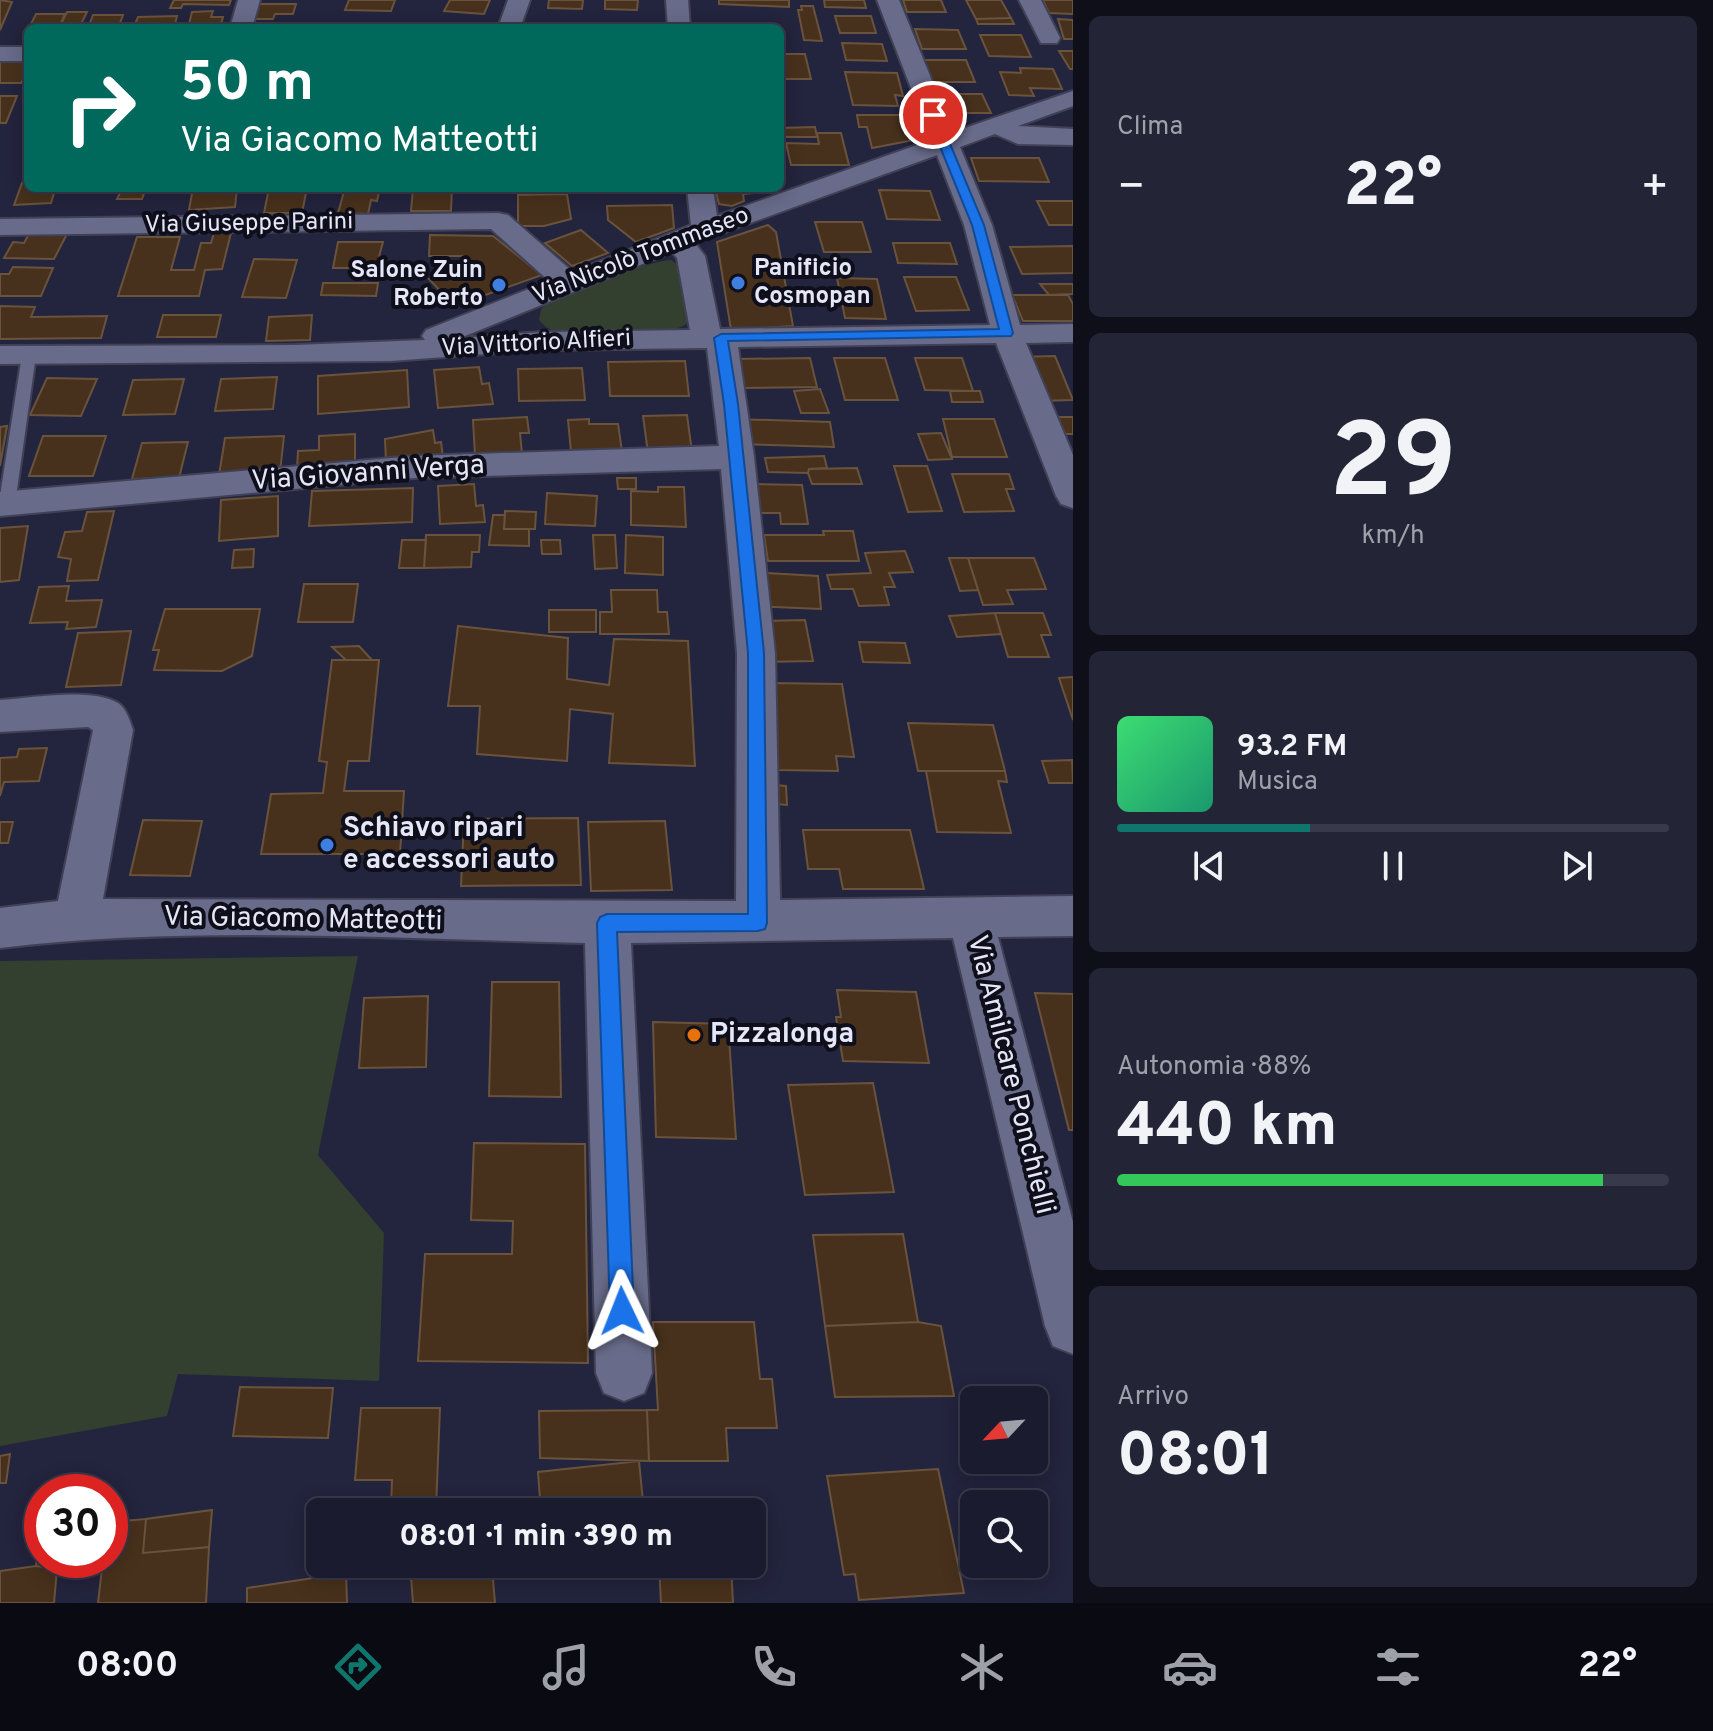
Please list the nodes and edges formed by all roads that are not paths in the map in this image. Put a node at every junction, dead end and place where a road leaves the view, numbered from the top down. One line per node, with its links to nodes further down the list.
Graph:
1 (249, 0): 6 (street)
2 (519, 0): 7 (street)
3 (677, 0): 8 (street)
4 (888, 0): 15 (street)
5 (1030, 0): 9 (street)
6 (242, 24)
7 (510, 24)
8 (679, 24)
9 (1049, 38)
10 (0, 54): 11 (street)
11 (24, 54)
12 (1073, 98): 13 (street, Via Nicolò Tommaseo)
13 (995, 125): 14 (street); 15 (street, Via Nicolò Tommaseo)
14 (1073, 137)
15 (943, 143): 18 (street, Via Nicolò Tommaseo); 22 (street)
16 (700, 192): 18 (street)
17 (0, 227): 20 (street, Via Giuseppe Parini)
18 (705, 230): 19 (street, Via Nicolò Tommaseo)
19 (677, 240): 20 (street, Via Nicolò Tommaseo); 24 (street)
20 (569, 283): 21 (street, Via Nicolò Tommaseo)
21 (528, 300): 25 (street); 26 (street, Via Nicolò Tommaseo)
22 (1007, 333): 23 (street, Via Vittorio Alfieri); 24 (street, Via Vittorio Alfieri); 29 (street)
23 (1073, 333)
24 (714, 338): 25 (street, Via Vittorio Alfieri); 28 (street)
25 (542, 341): 26 (street, Via Vittorio Alfieri)
26 (391, 352): 27 (street, Via Vittorio Alfieri)
27 (15, 355): 30 (lane)
28 (737, 457): 30 (street, Via Giovanni Verga); 36 (street)
29 (1073, 496)
30 (3, 504)
31 (0, 716): 34 (street)
32 (1073, 916): 33 (street, Via Giacomo Matteotti)
33 (970, 917): 36 (street, Via Giacomo Matteotti); 38 (street, Via Amilcare Ponchielli)
34 (77, 919): 35 (street, Via Giacomo Matteotti); 37 (street, Via Giacomo Matteotti)
35 (607, 923): 36 (street, Via Giacomo Matteotti); 39 (street)
36 (758, 923)
37 (0, 928)
38 (1073, 1326)
39 (624, 1373)

